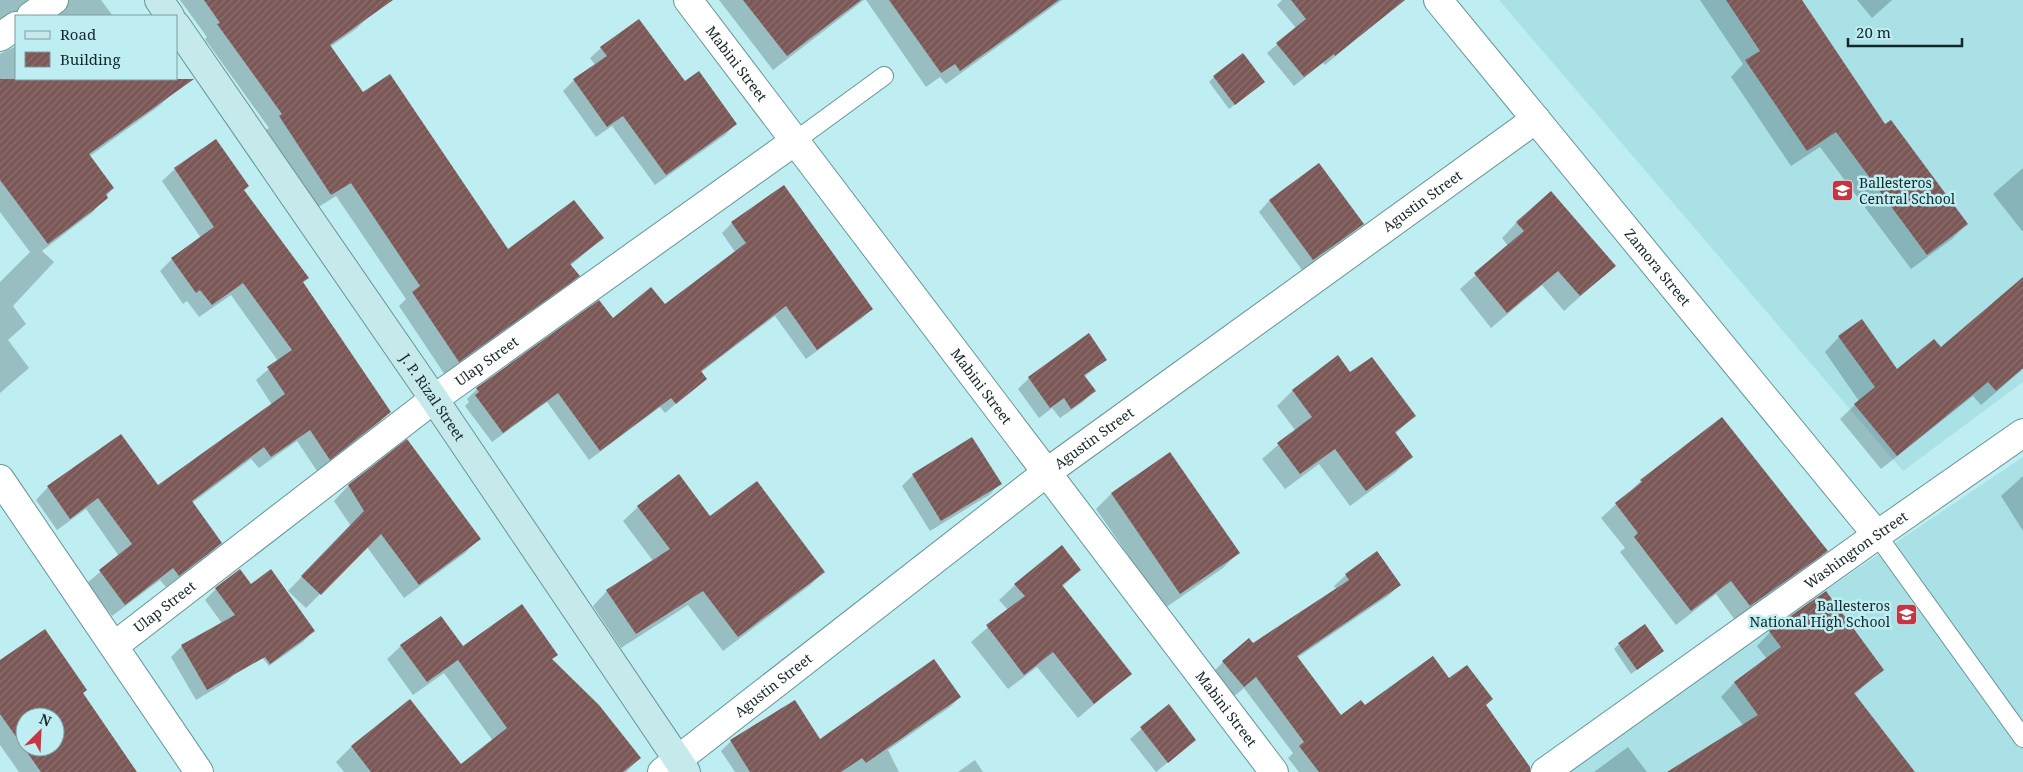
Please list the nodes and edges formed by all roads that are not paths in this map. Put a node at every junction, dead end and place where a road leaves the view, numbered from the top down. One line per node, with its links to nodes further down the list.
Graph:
1 (54, 0): 5 (street)
2 (159, 0): 6 (main road)
3 (688, 0): 12 (street, Mabini Street)
4 (1438, 0): 11 (street, Zamora Street)
5 (32, 15)
6 (169, 15)
7 (15, 27): 9 (street)
8 (178, 28): 13 (main road, J. P. Rizal Street)
9 (0, 37)
10 (884, 76): 12 (lane)
11 (1536, 119): 15 (street, Agustin Street); 17 (street, Zamora Street)
12 (795, 141): 13 (street, Ulap Street); 15 (street, Mabini Street)
13 (434, 399): 18 (street, Ulap Street); 20 (main road, J. P. Rizal Street)
14 (2023, 433): 17 (street, Washington Street)
15 (1046, 473): 20 (street, Agustin Street); 22 (street, Mabini Street)
16 (0, 479): 18 (street)
17 (1877, 535): 19 (lane); 23 (street, Washington Street)
18 (114, 646): 21 (street)
19 (2023, 738)
20 (676, 768)
21 (198, 772)
22 (1274, 772)
23 (1545, 772)

